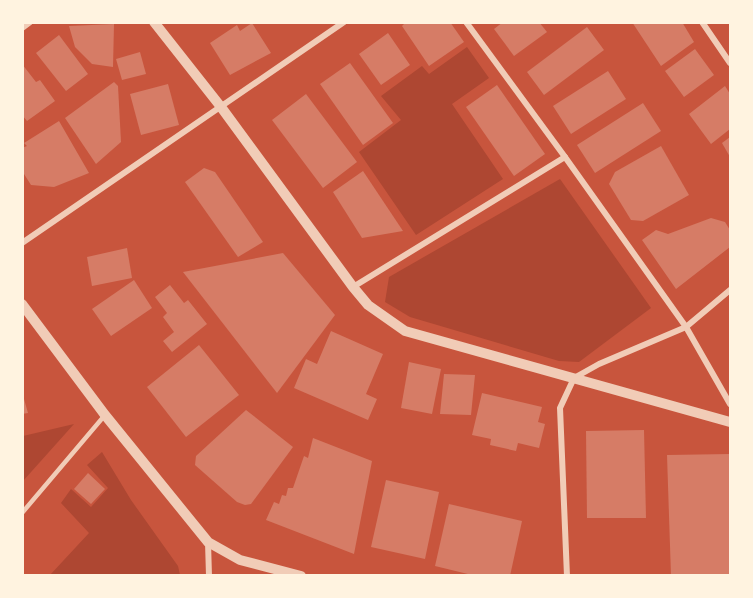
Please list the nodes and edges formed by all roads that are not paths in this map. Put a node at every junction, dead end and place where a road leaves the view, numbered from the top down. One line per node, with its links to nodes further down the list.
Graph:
1 (30, 22): 6 (street)
2 (154, 22): 8 (street)
3 (344, 22): 8 (street)
4 (466, 22): 9 (street)
5 (702, 22): 7 (street)
6 (22, 28)
7 (730, 63)
8 (221, 107): 10 (street); 11 (street)
9 (565, 157): 11 (street); 14 (street)
10 (22, 243)
11 (353, 286): 15 (street)
12 (730, 290): 14 (street)
13 (22, 304): 17 (street)
14 (686, 327): 15 (street); 16 (street)
15 (574, 378): 18 (street); 23 (street)
16 (730, 404)
17 (105, 415): 19 (lane); 20 (street)
18 (730, 422)
19 (22, 513)
20 (208, 543): 21 (street); 22 (street)
21 (209, 576)
22 (301, 576)
23 (567, 576)

